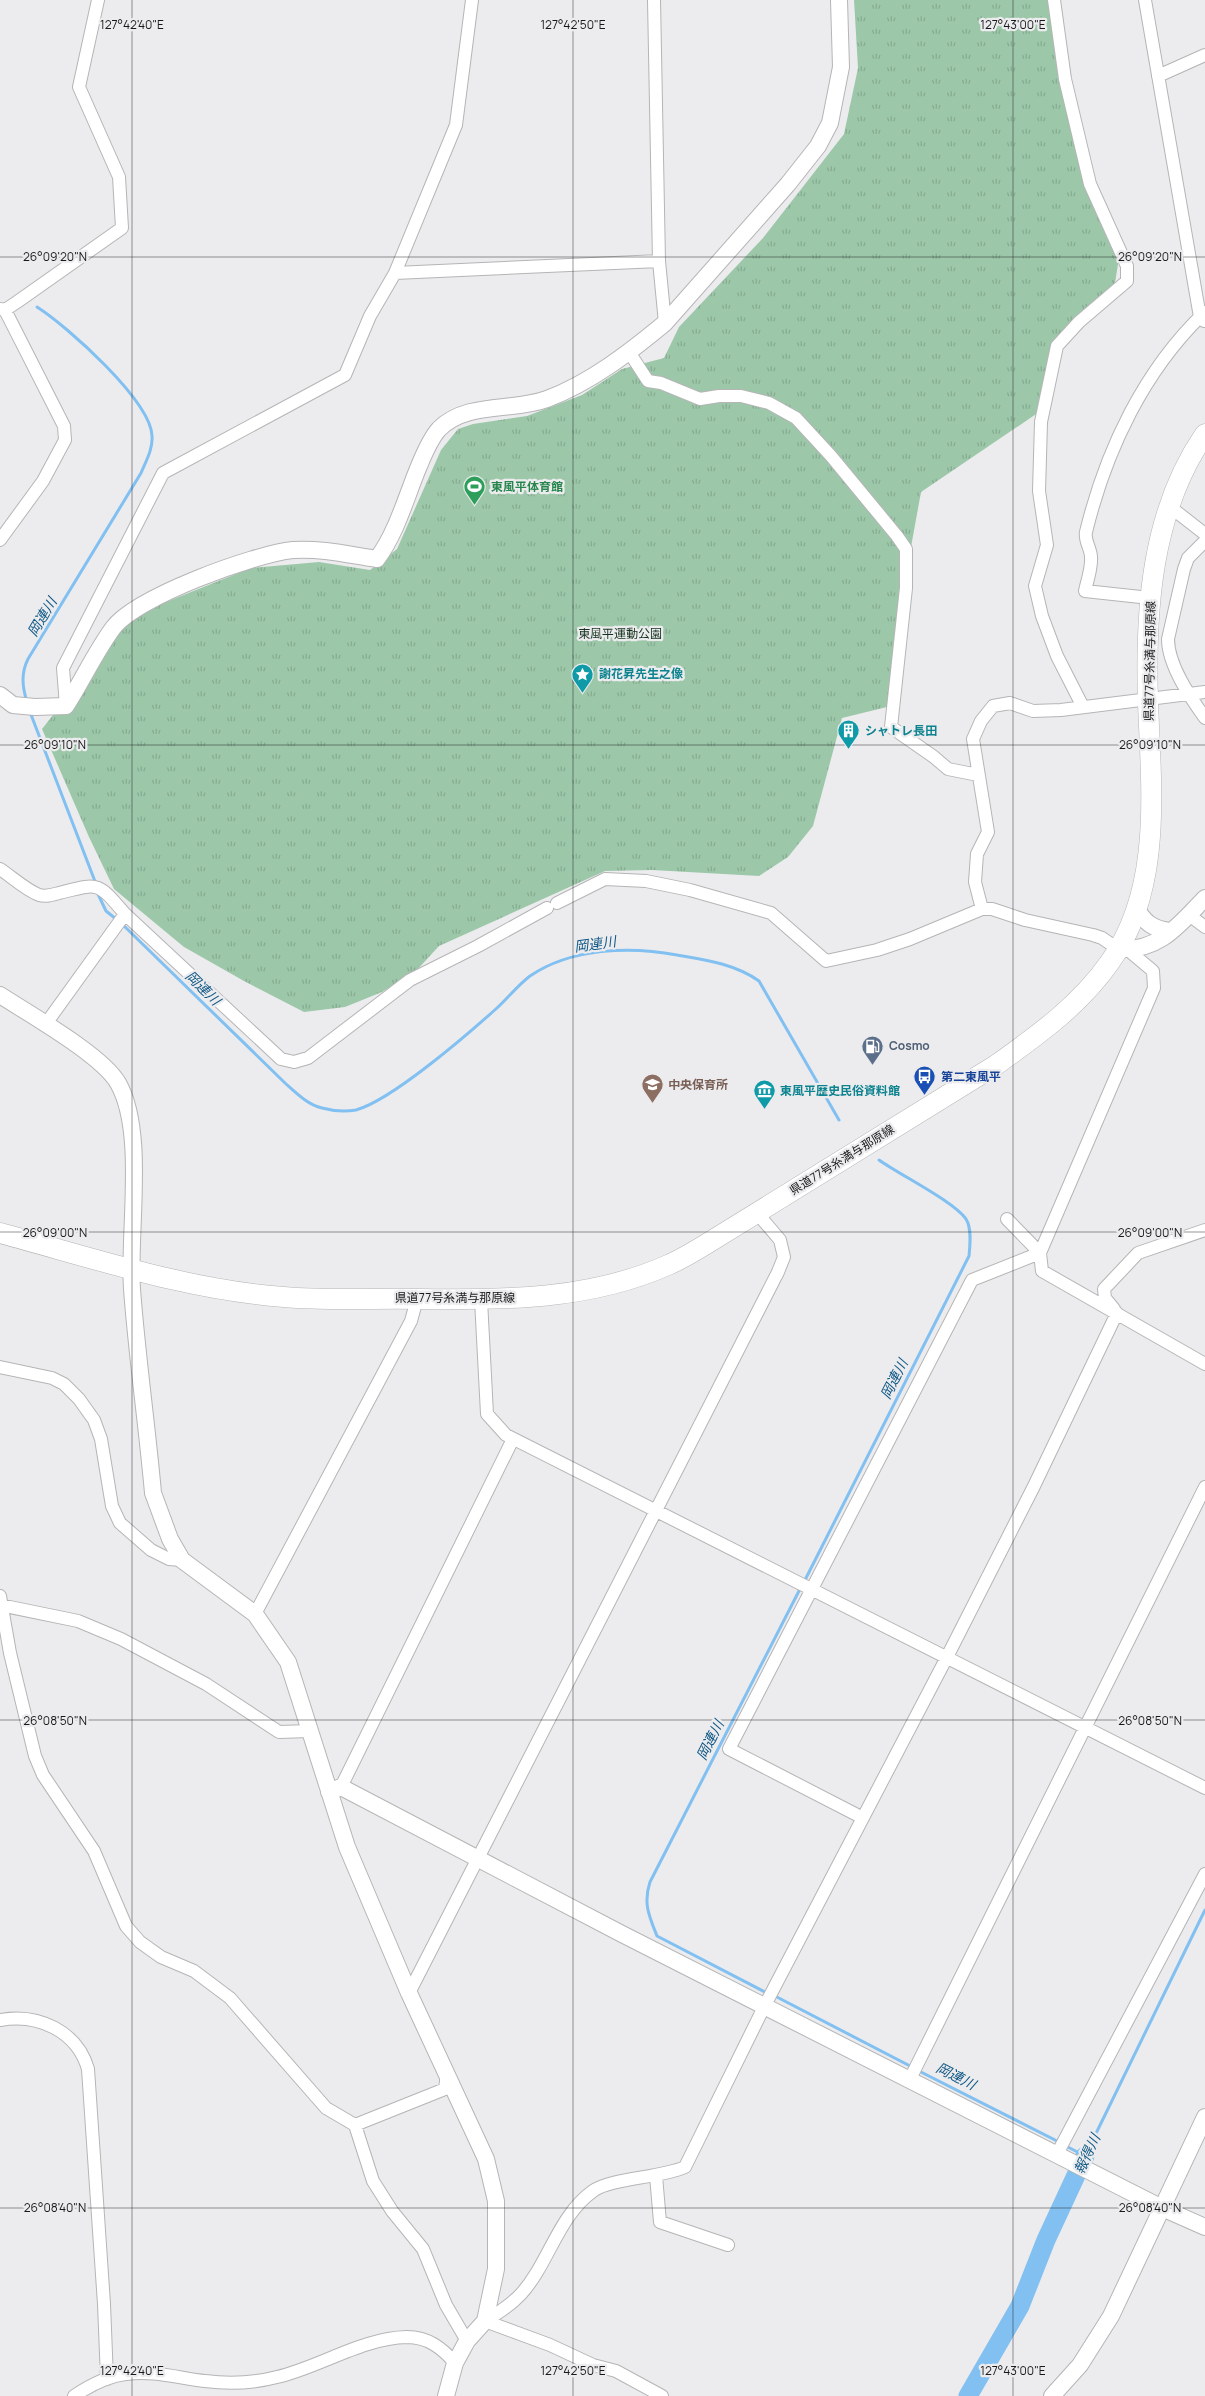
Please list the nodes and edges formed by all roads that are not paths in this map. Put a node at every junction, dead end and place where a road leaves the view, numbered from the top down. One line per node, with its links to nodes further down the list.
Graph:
1 (98, 0): 11 (street)
2 (472, 0): 10 (street)
3 (654, 0): 9 (street)
4 (839, 0): 13 (street)
5 (1054, 0): 26 (street)
6 (1145, 0): 8 (street)
7 (1205, 55): 8 (street)
8 (1158, 76): 12 (street)
9 (659, 261): 10 (street); 13 (street)
10 (395, 274): 25 (street)
11 (2, 310): 18 (street)
12 (1203, 317): 20 (street)
13 (665, 323): 14 (street)
14 (629, 352): 25 (street); 28 (street)
15 (1205, 434): 16 (main road, 県道77号糸満与那原線)
16 (1169, 506): 17 (street); 20 (main road, 県道77号糸満与那原線)
17 (1205, 534)
18 (0, 540)
19 (1205, 541): 23 (street)
20 (1150, 598): 24 (main road, 県道77号糸満与那原線)
21 (1205, 692): 23 (street)
22 (0, 695): 25 (street)
23 (1188, 695): 24 (street); 27 (street)
24 (1148, 701): 26 (street); 31 (main road, 県道77号糸満与那原線)
25 (66, 706)
26 (1082, 706): 28 (street)
27 (1205, 718)
28 (978, 775): 32 (street)
29 (0, 869): 33 (street)
30 (1205, 898): 34 (street)
31 (1136, 908): 36 (street); 37 (main road, 県道77号糸満与那原線)
32 (982, 909): 33 (street); 37 (street)
33 (125, 914): 39 (street)
34 (1189, 915): 35 (street); 36 (street)
35 (1205, 927)
36 (1170, 931): 37 (street)
37 (1123, 949): 40 (main road, 県道77号糸満与那原線); 44 (street)
38 (0, 995): 39 (street)
39 (45, 1025): 45 (street)
40 (757, 1213): 47 (main road, 県道77号糸満与那原線); 53 (street)
41 (1007, 1218): 44 (street)
42 (1205, 1230): 48 (street)
43 (0, 1233): 45 (main road, 県道77号糸満与那原線)
44 (1040, 1253): 48 (street); 55 (street)
45 (132, 1269): 46 (main road, 県道77号糸満与那原線); 54 (street)
46 (417, 1299): 47 (main road, 県道77号糸満与那原線); 57 (street)
47 (481, 1300): 51 (street)
48 (1117, 1313): 49 (street); 58 (street)
49 (1205, 1364)
50 (0, 1367): 54 (street)
51 (513, 1439): 53 (street); 62 (street)
52 (1205, 1487): 59 (street)
53 (656, 1511): 55 (street); 64 (street)
54 (182, 1560): 57 (street)
55 (812, 1589): 58 (street); 63 (street)
56 (1, 1602): 60 (street); 72 (street)
57 (255, 1614): 60 (street)
58 (947, 1657): 59 (street); 63 (street)
59 (1085, 1728): 61 (street); 70 (street)
60 (310, 1731): 62 (street)
61 (1205, 1788)
62 (335, 1789): 64 (street); 66 (street)
63 (863, 1818): 67 (street)
64 (477, 1859): 66 (street); 67 (street)
65 (1205, 1874): 73 (street)
66 (409, 1993): 69 (street)
67 (764, 2007): 70 (street); 74 (street)
68 (0, 2020): 81 (street)
69 (447, 2072): 72 (street); 78 (street)
70 (910, 2079): 73 (street)
71 (1205, 2117): 75 (street)
72 (355, 2125): 79 (street)
73 (1061, 2156): 75 (street)
74 (656, 2176): 77 (street); 78 (street)
75 (1162, 2208): 76 (street); 85 (street)
76 (1205, 2227)
77 (728, 2244)
78 (485, 2321): 79 (street); 84 (street)
79 (467, 2341): 80 (street)
80 (455, 2363): 81 (street); 83 (street)
81 (106, 2379): 82 (street)
82 (74, 2396)
83 (446, 2396)
84 (662, 2396)
85 (1052, 2396)

